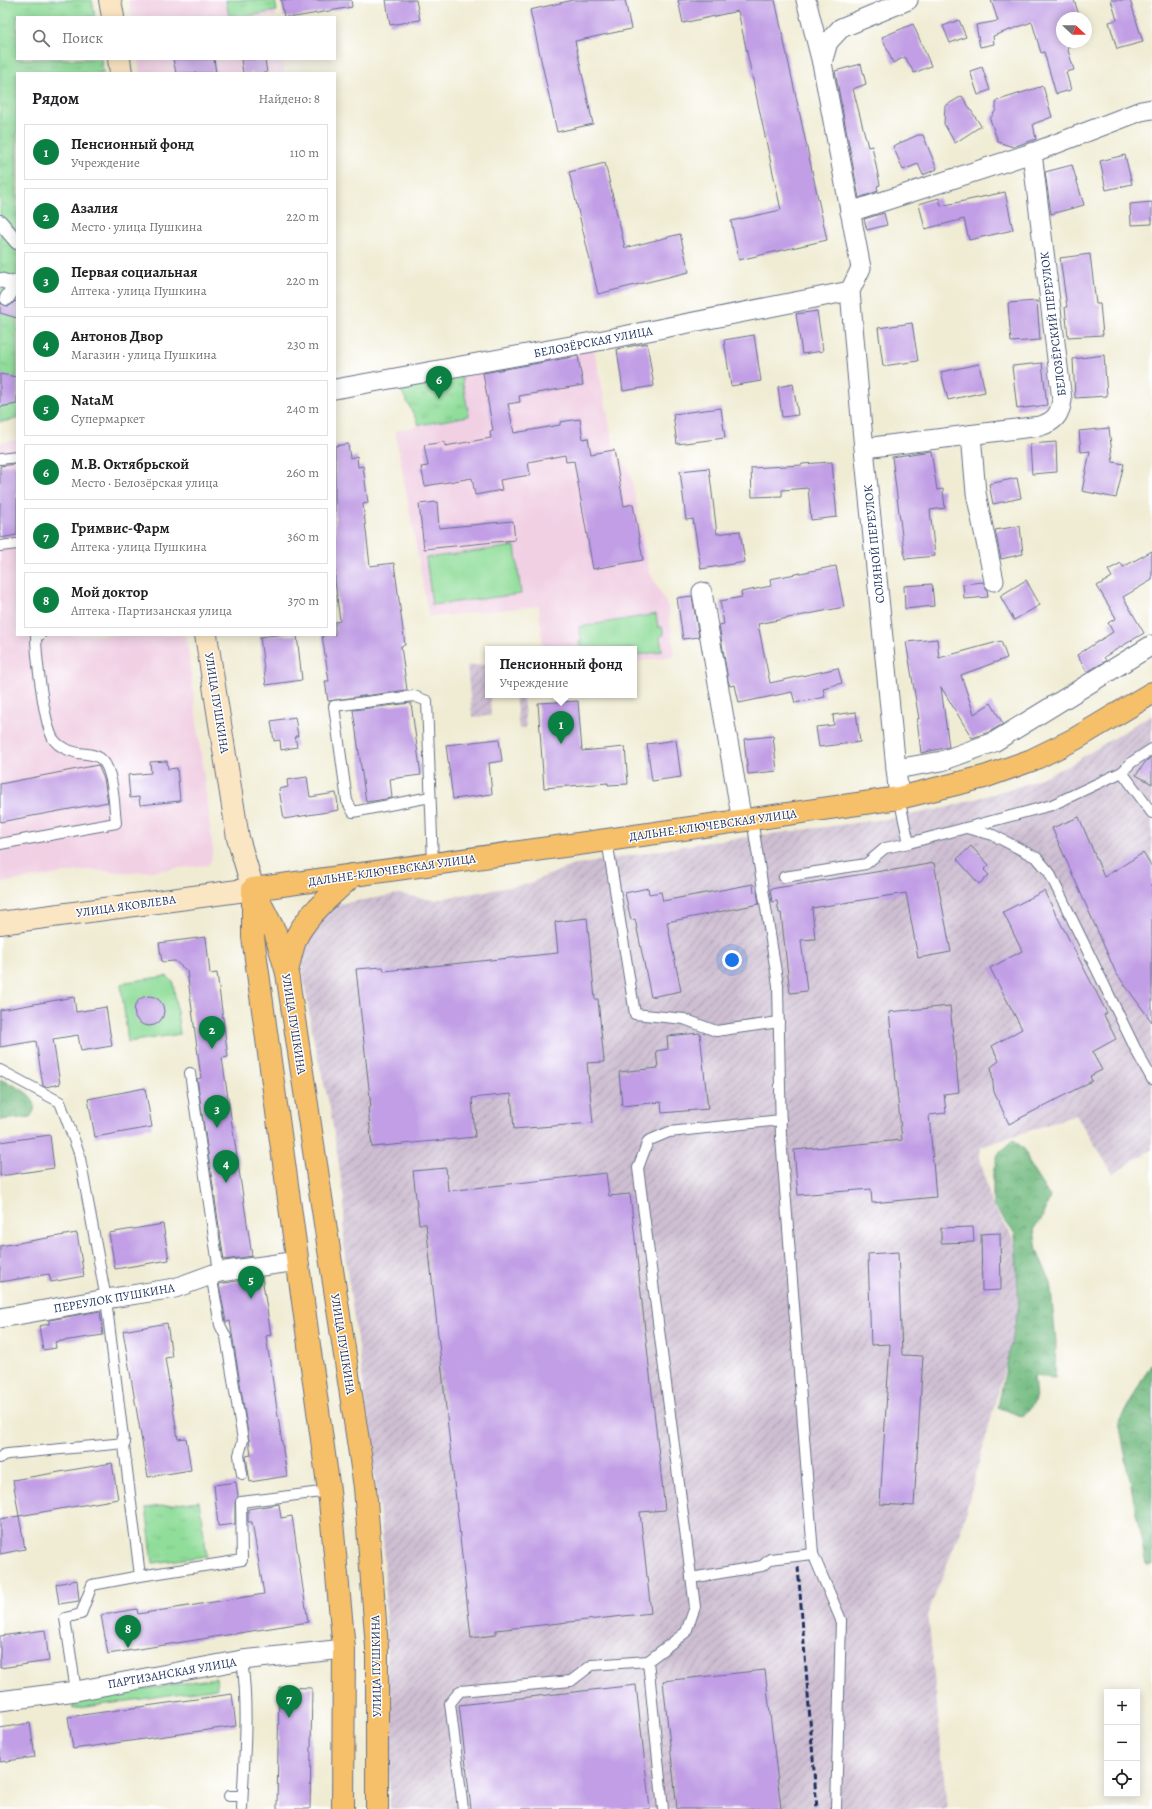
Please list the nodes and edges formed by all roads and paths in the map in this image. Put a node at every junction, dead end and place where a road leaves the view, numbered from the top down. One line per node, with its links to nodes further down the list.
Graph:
1 (110, 0): 4 (main road)
2 (806, 0): 6 (street)
3 (908, 0): 6 (street)
4 (113, 16)
5 (119, 60): 7 (main road)
6 (822, 63): 10 (street)
7 (121, 72)
8 (1152, 109): 9 (street)
9 (1032, 154): 10 (street); 18 (street, БЕЛОЗЁРСКИЙ ПЕРЕУЛОК)
10 (850, 212): 15 (street)
11 (0, 222): 12 (street)
12 (16, 241)
13 (0, 280): 14 (street)
14 (16, 284): 16 (street)
15 (850, 290): 17 (street, БЕЛОЗЁРСКАЯ УЛИЦА); 19 (street, СОЛЯНОЙ ПЕРЕУЛОК)
16 (7, 298)
17 (336, 389)
18 (971, 435): 19 (street, БЕЛОЗЁРСКИЙ ПЕРЕУЛОК); 24 (street)
19 (865, 448): 31 (street, СОЛЯНОЙ ПЕРЕУЛОК)
20 (16, 457): 21 (lane)
21 (0, 459)
22 (16, 544): 23 (lane)
23 (0, 546)
24 (994, 581)
25 (702, 592): 36 (street)
26 (36, 636): 40 (lane)
27 (206, 636): 44 (main road, УЛИЦА ПУШКИНА)
28 (1152, 645): 31 (street)
29 (1152, 693): 34 (main road, ДАЛЬНЕ-КЛЮЧЕВСКАЯ УЛИЦА)
30 (1152, 750): 32 (lane)
31 (896, 769): 34 (street, СОЛЯНОЙ ПЕРЕУЛОК)
32 (1122, 772): 35 (lane); 37 (lane)
33 (430, 797): 33 (lane); 41 (lane)
34 (899, 798): 36 (main road, ДАЛЬНЕ-КЛЮЧЕВСКАЯ УЛИЦА); 39 (lane)
35 (1152, 813)
36 (747, 820): 38 (main road, ДАЛЬНЕ-КЛЮЧЕВСКАЯ УЛИЦА); 47 (lane)
37 (966, 828): 39 (lane); 50 (lane)
38 (607, 840): 41 (main road, ДАЛЬНЕ-КЛЮЧЕВСКАЯ УЛИЦА); 47 (lane)
39 (909, 843): 43 (lane)
40 (0, 844)
41 (433, 864): 42 (main road, ДАЛЬНЕ-КЛЮЧЕВСКАЯ УЛИЦА)
42 (353, 875): 44 (main road, ДАЛЬНЕ-КЛЮЧЕВСКАЯ УЛИЦА); 46 (main road)
43 (784, 877)
44 (253, 888): 45 (main road, УЛИЦА ЯКОВЛЕВА); 46 (main road, УЛИЦА ПУШКИНА); 52 (main road, УЛИЦА ПУШКИНА)
45 (0, 923)
46 (287, 973): 72 (main road, УЛИЦА ПУШКИНА)
47 (779, 1022): 51 (lane)
48 (0, 1070): 54 (lane)
49 (190, 1073): 53 (lane)
50 (1152, 1079)
51 (781, 1120): 60 (lane); 62 (lane)
52 (298, 1261): 53 (street, ПЕРЕУЛОК ПУШКИНА); 59 (main road, УЛИЦА ПУШКИНА)
53 (215, 1273): 54 (street, ПЕРЕУЛОК ПУШКИНА); 58 (lane)
54 (106, 1299): 55 (street, ПЕРЕУЛОК ПУШКИНА); 56 (lane)
55 (0, 1318)
56 (124, 1443): 57 (lane); 61 (lane)
57 (0, 1458)
58 (242, 1474)
59 (329, 1491): 61 (lane); 63 (main road, УЛИЦА ПУШКИНА)
60 (813, 1554): 62 (lane); 75 (lane)
61 (140, 1576): 66 (lane)
62 (691, 1578): 65 (lane)
63 (344, 1650): 64 (street, ПАРТИЗАНСКАЯ УЛИЦА); 71 (main road, УЛИЦА ПУШКИНА)
64 (242, 1660): 66 (street, ПАРТИЗАНСКАЯ УЛИЦА); 69 (lane)
65 (648, 1661): 73 (lane); 74 (lane)
66 (76, 1691): 67 (street, ПАРТИЗАНСКАЯ УЛИЦА)
67 (0, 1701)
68 (229, 1796): 69 (lane)
69 (242, 1796): 70 (lane)
70 (242, 1809)
71 (343, 1809)
72 (377, 1809)
73 (463, 1809)
74 (663, 1809)
75 (836, 1809)

